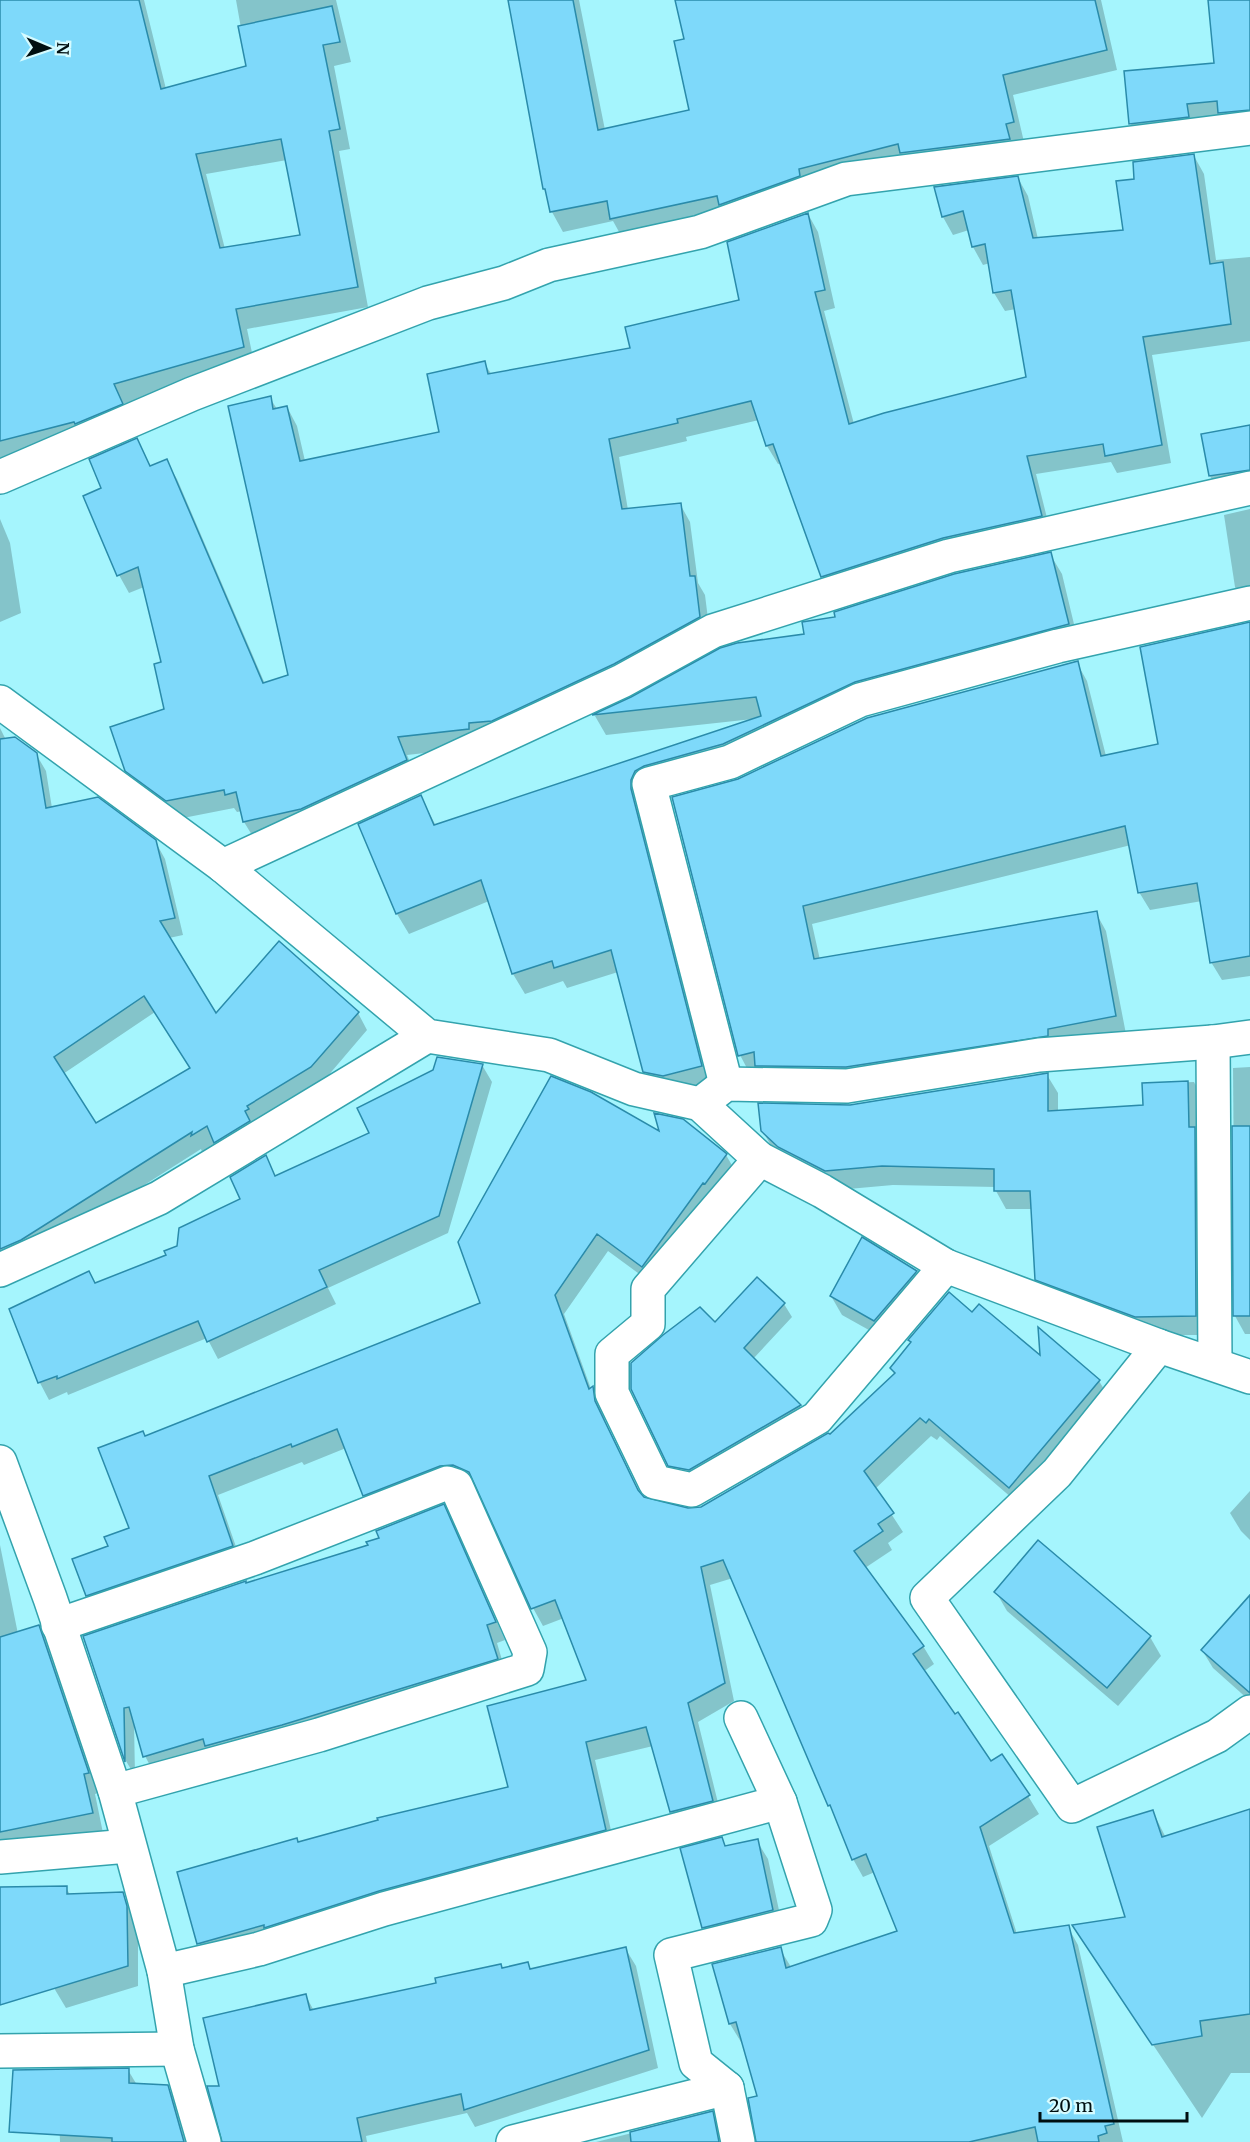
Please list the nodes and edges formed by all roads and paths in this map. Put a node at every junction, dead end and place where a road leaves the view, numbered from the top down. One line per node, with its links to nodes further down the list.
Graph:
1 (1250, 128): 2 (street)
2 (0, 477)
3 (1250, 488): 6 (street)
4 (1250, 603): 10 (street)
5 (0, 702): 6 (street)
6 (223, 866): 7 (street)
7 (427, 1036): 11 (street); 14 (street)
8 (1250, 1037): 9 (street)
9 (1213, 1042): 10 (street); 16 (street)
10 (726, 1084): 11 (street)
11 (700, 1104): 12 (street)
12 (760, 1159): 13 (street); 13 (street)
13 (946, 1266): 15 (street)
14 (0, 1270)
15 (1159, 1346): 16 (street); 20 (street)
16 (1215, 1364): 17 (street)
17 (1250, 1377)
18 (0, 1461): 19 (street)
19 (58, 1625): 22 (street); 22 (street)
20 (1250, 1712)
21 (741, 1718): 23 (street)
22 (115, 1791): 24 (street)
23 (780, 1802): 26 (street); 29 (street)
24 (128, 1846): 25 (street); 26 (street)
25 (0, 1857)
26 (164, 1971): 27 (street)
27 (177, 2049): 28 (street); 30 (street)
28 (0, 2051)
29 (728, 2088): 31 (street); 32 (street)
30 (204, 2142)
31 (513, 2142)
32 (738, 2142)

